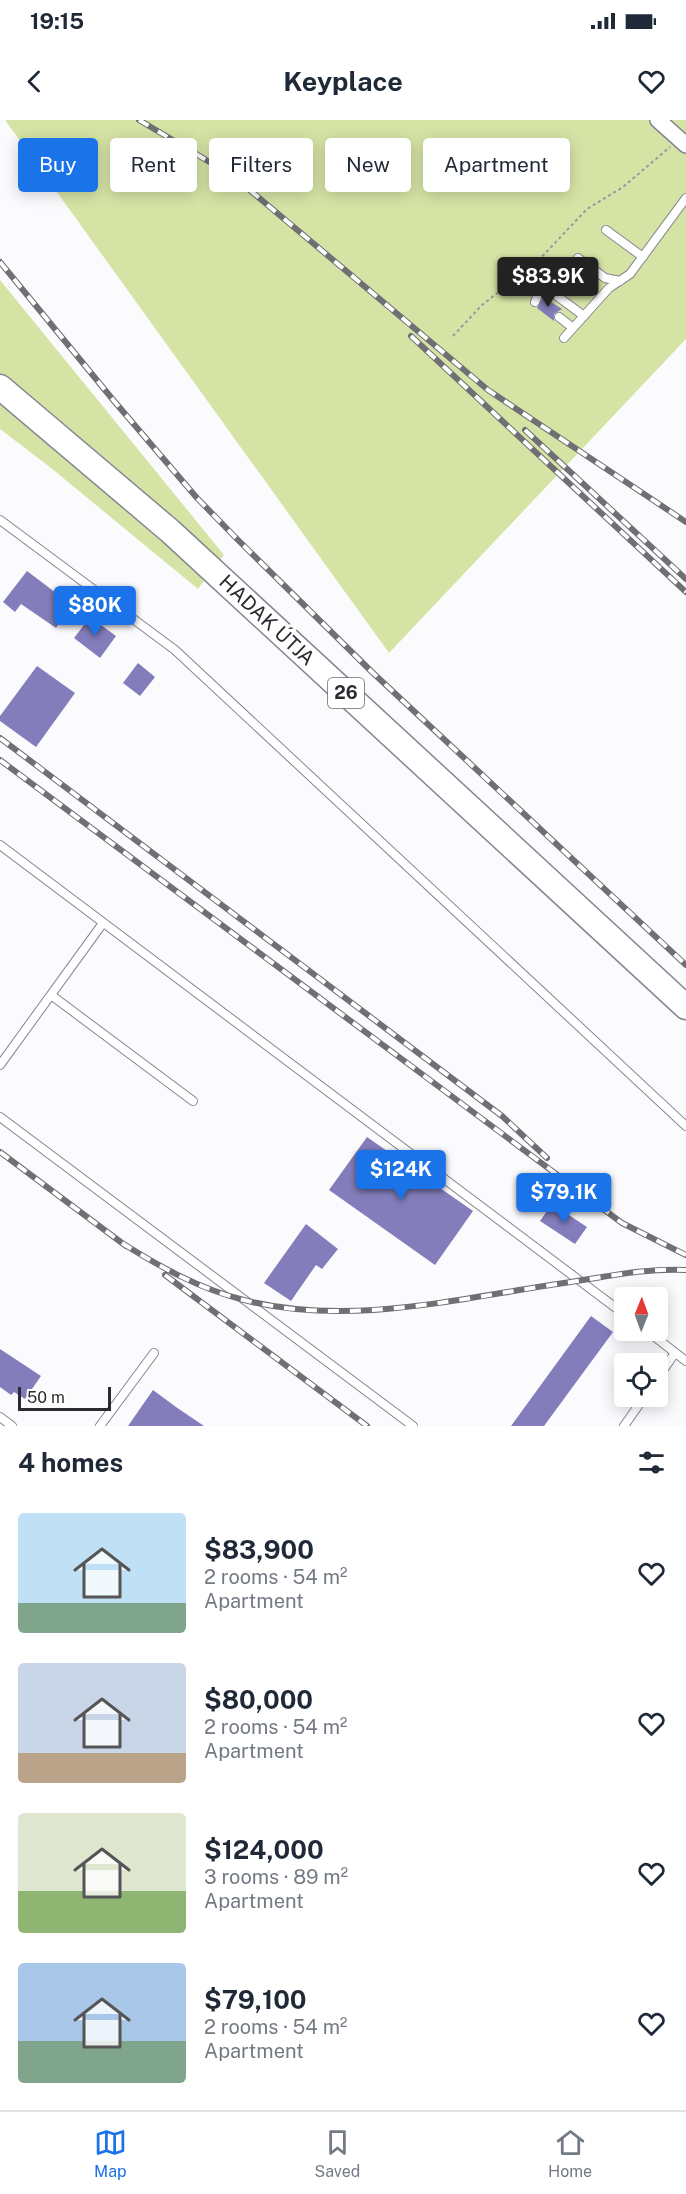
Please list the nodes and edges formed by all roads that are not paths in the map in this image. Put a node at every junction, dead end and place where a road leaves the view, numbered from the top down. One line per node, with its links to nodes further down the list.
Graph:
1 (658, 120): 2 (street)
2 (682, 142)
3 (686, 198): 5 (lane)
4 (606, 230): 5 (lane)
5 (643, 257): 7 (lane)
6 (578, 258): 7 (lane)
7 (621, 281): 9 (lane)
8 (535, 302): 9 (lane)
9 (584, 316): 11 (lane)
10 (559, 317): 11 (lane)
11 (573, 328): 12 (lane)
12 (564, 338)
13 (0, 387): 18 (main road, HADAK ÚTJA / 26)
14 (0, 520): 22 (lane)
15 (0, 845): 16 (lane)
16 (104, 923): 17 (lane); 23 (lane)
17 (51, 995): 19 (lane); 20 (lane)
18 (686, 1007)
19 (0, 1065)
20 (192, 1101)
21 (0, 1117): 33 (lane)
22 (686, 1126)
23 (614, 1306)
24 (660, 1341): 26 (lane)
25 (154, 1353): 32 (lane)
26 (675, 1353): 27 (lane); 28 (lane)
27 (686, 1361)
28 (668, 1363)
29 (637, 1407): 34 (lane)
30 (0, 1417): 31 (lane)
31 (12, 1426)
32 (100, 1426)
33 (413, 1426)
34 (624, 1426)

